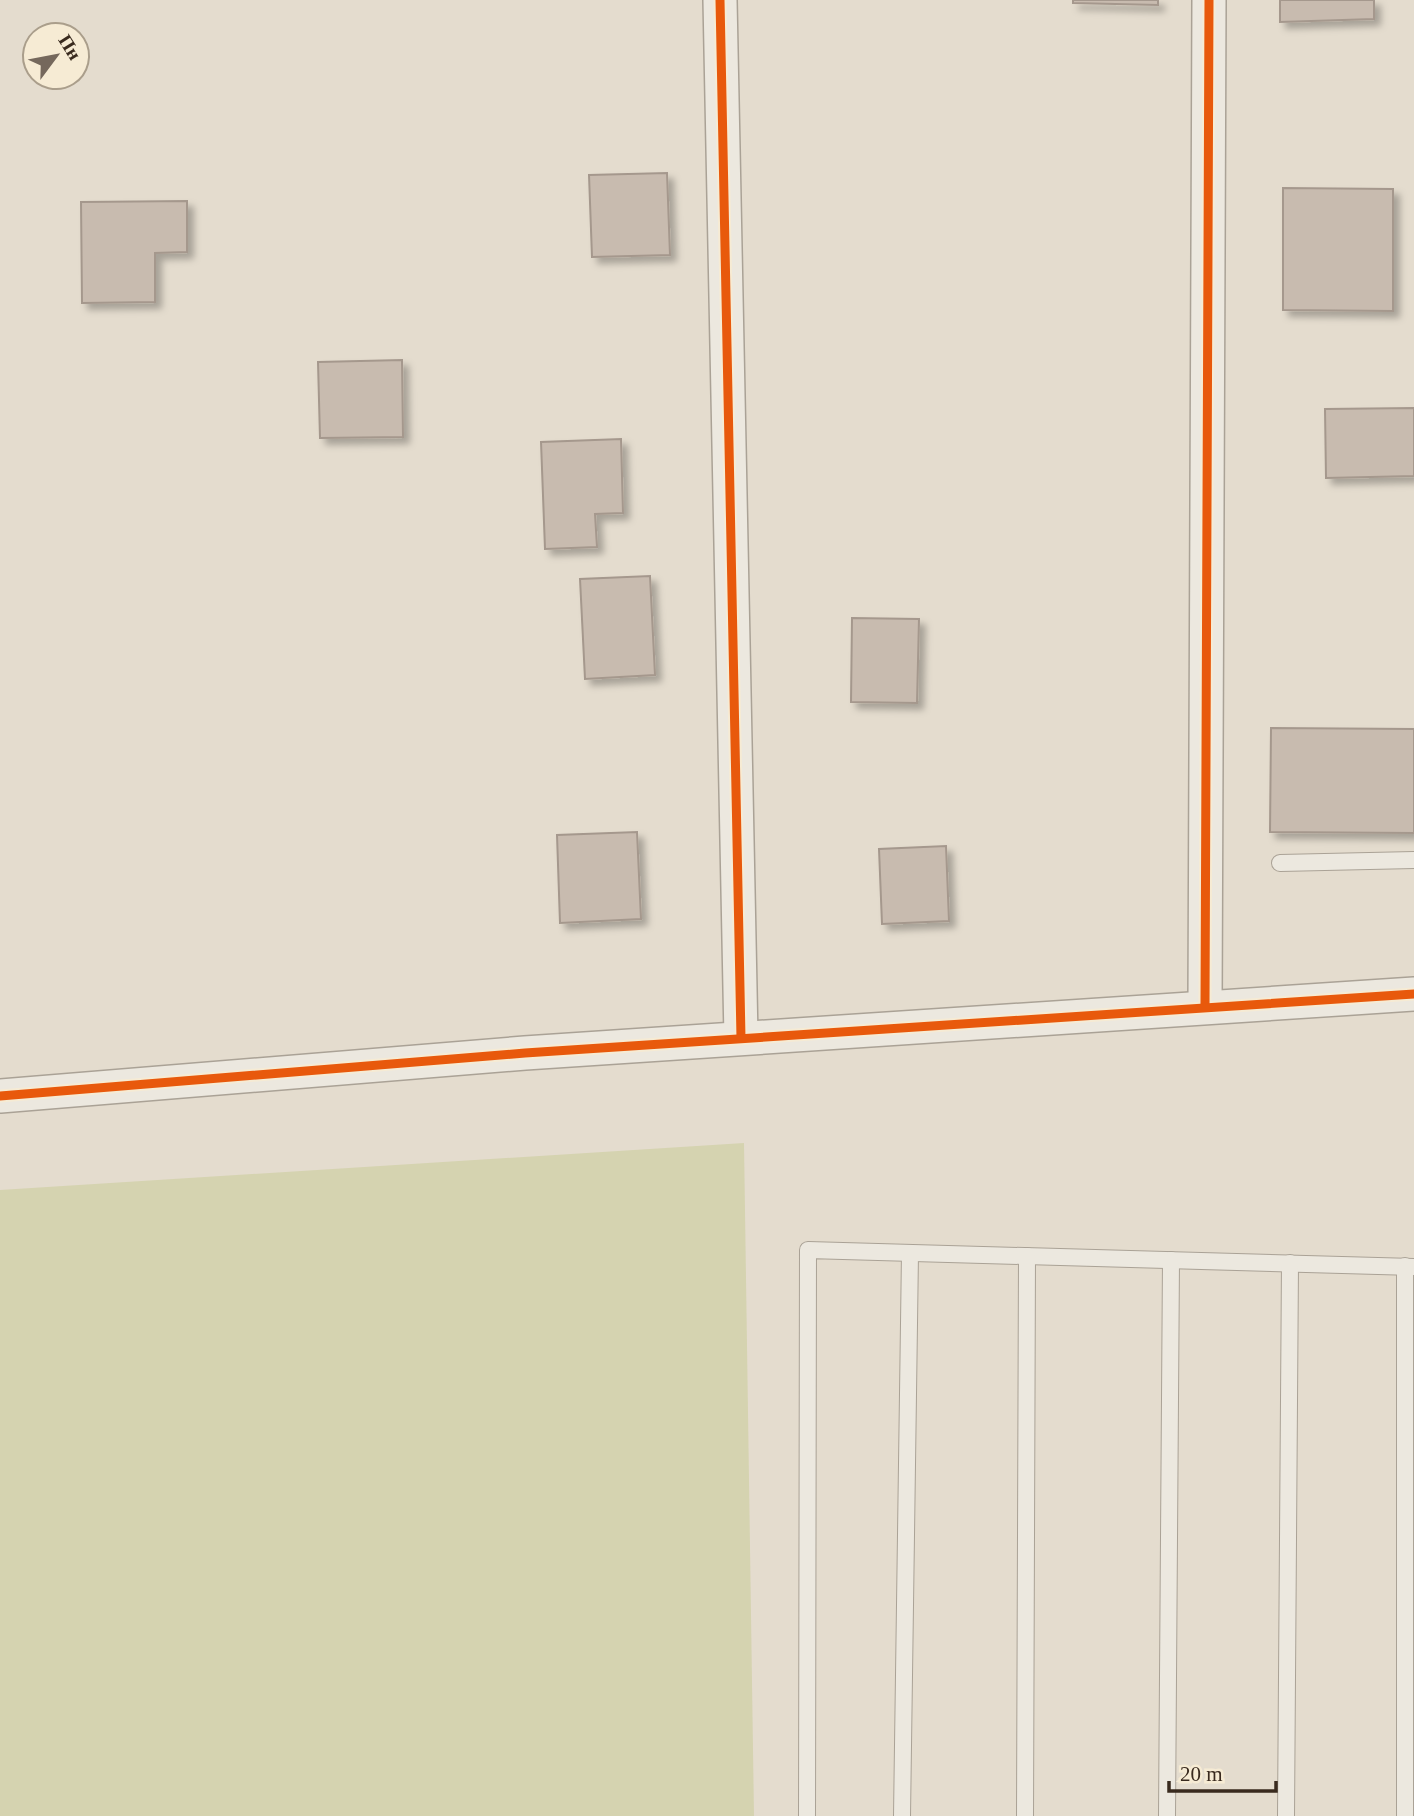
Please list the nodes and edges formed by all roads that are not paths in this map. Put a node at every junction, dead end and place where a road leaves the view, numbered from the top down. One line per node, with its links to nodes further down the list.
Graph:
1 (720, 0): 7 (street)
2 (1209, 0): 6 (street)
3 (1414, 860): 4 (lane)
4 (1280, 863)
5 (1414, 994): 6 (street)
6 (1205, 1007): 7 (street)
7 (741, 1038): 8 (street)
8 (0, 1097)
9 (910, 1253): 10 (lane); 14 (lane); 15 (lane)
10 (1027, 1256): 11 (lane); 16 (lane)
11 (1171, 1260): 12 (lane); 17 (lane)
12 (1290, 1263): 13 (lane); 18 (lane)
13 (1409, 1266): 19 (lane)
14 (807, 1816)
15 (902, 1816)
16 (1025, 1816)
17 (1167, 1816)
18 (1286, 1816)
19 (1405, 1816)

